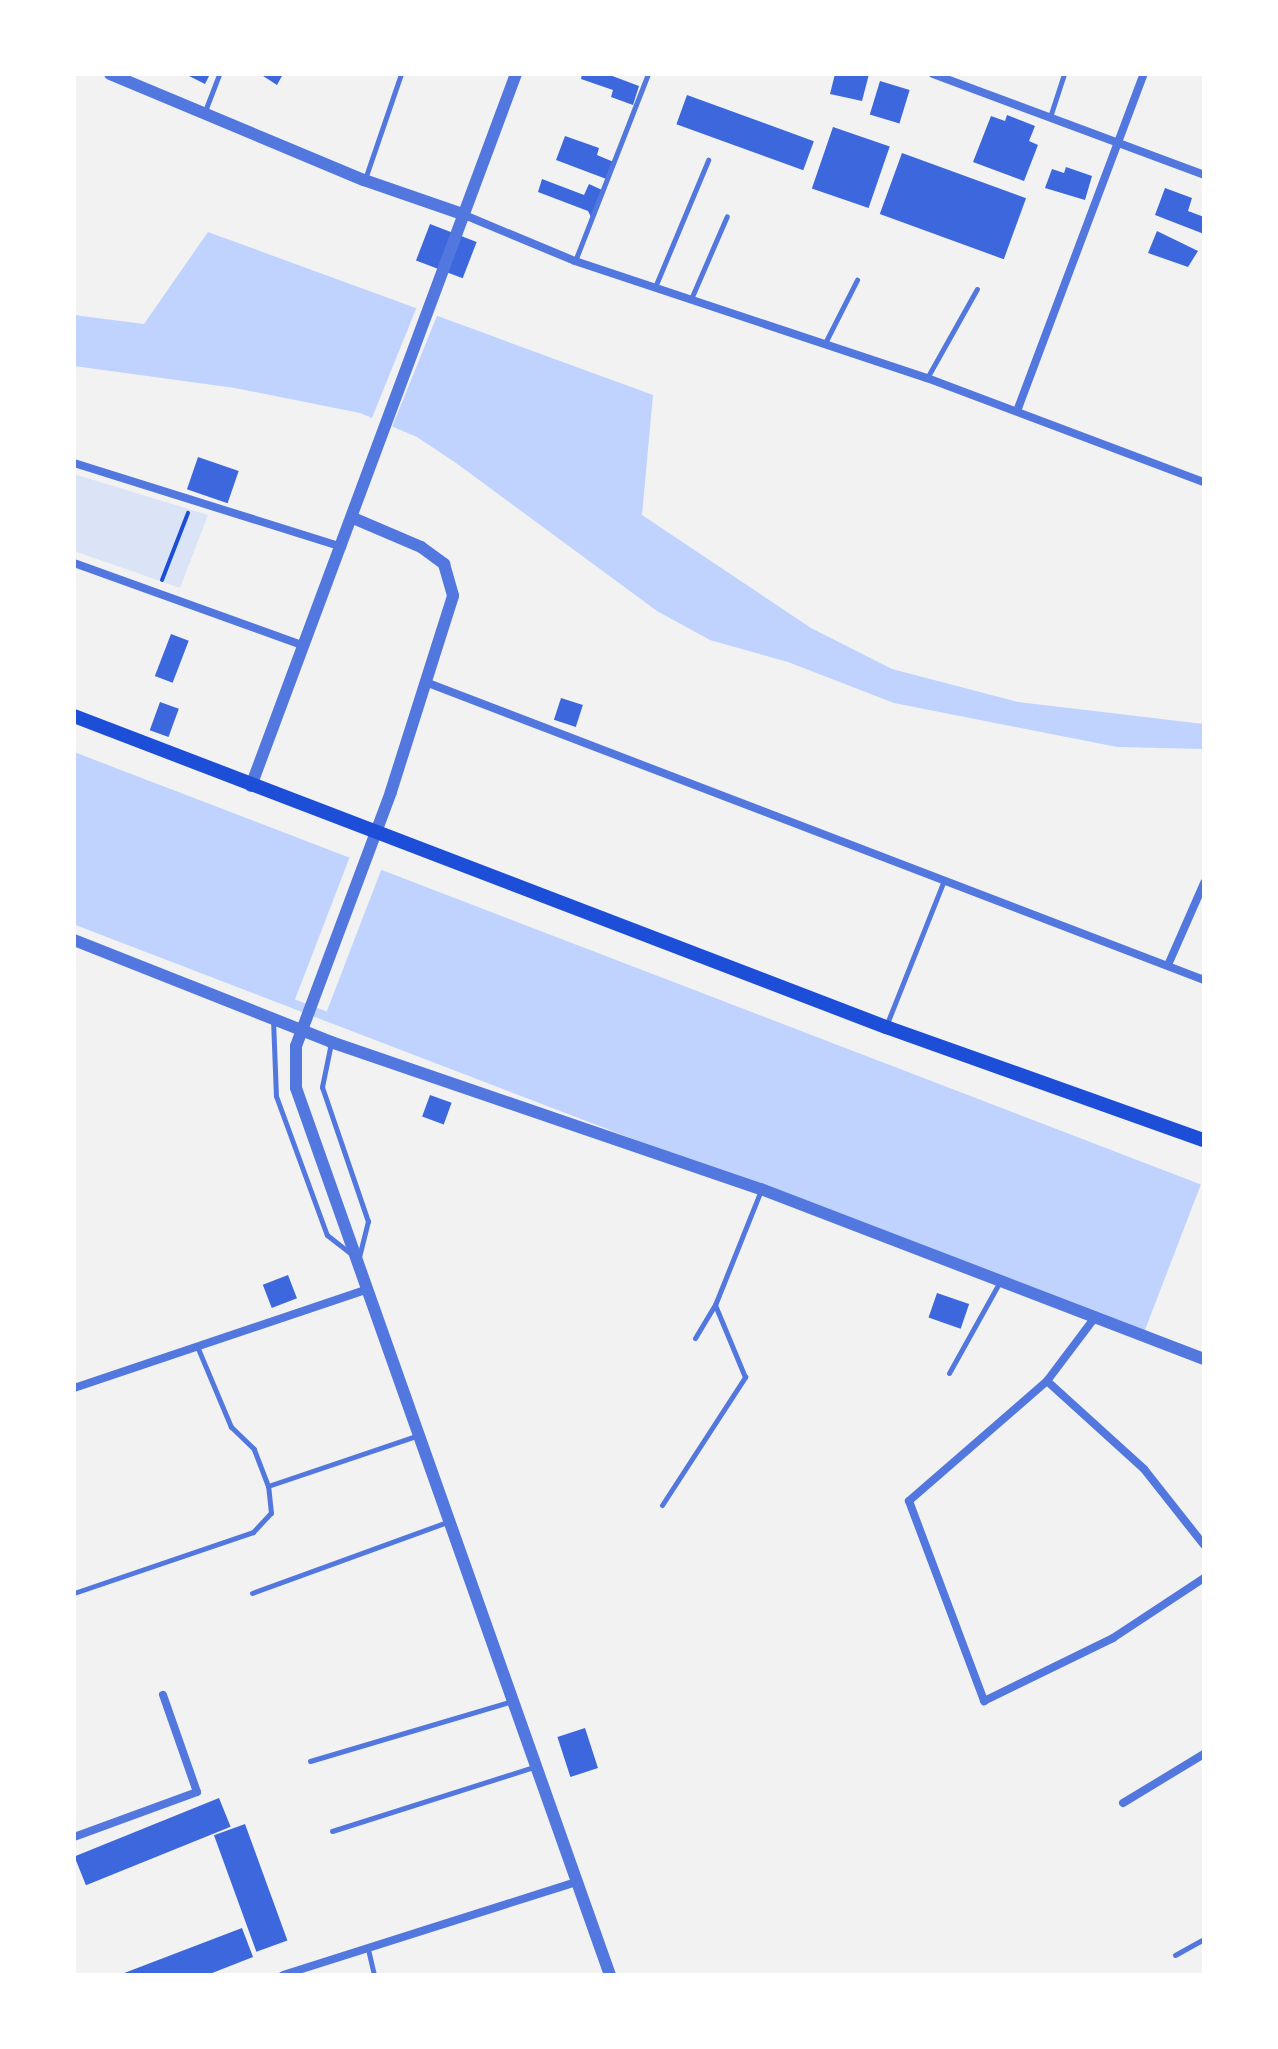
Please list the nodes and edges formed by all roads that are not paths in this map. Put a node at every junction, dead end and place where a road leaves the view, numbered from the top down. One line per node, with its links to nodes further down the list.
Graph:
1 (110, 74): 9 (street)
2 (219, 74): 9 (lane)
3 (401, 74): 14 (lane)
4 (516, 74): 15 (street)
5 (648, 74): 17 (lane)
6 (933, 74): 10 (street)
7 (1064, 74): 10 (lane)
8 (1144, 74): 11 (street)
9 (205, 111): 14 (street)
10 (1050, 118): 11 (street)
11 (1119, 144): 13 (street); 24 (street)
12 (708, 160): 19 (lane)
13 (1204, 175)
14 (364, 180): 15 (street)
15 (462, 214): 17 (street); 27 (street)
16 (727, 216): 21 (lane)
17 (575, 261): 19 (street)
18 (857, 280): 22 (lane)
19 (654, 288): 21 (street)
20 (977, 289): 23 (lane)
21 (691, 300): 22 (street)
22 (825, 343): 23 (street)
23 (927, 378): 24 (street)
24 (1017, 411): 26 (street)
25 (74, 463): 28 (street)
26 (1204, 482)
27 (353, 518): 28 (street); 31 (street)
28 (342, 547): 30 (street)
29 (74, 563): 30 (street)
30 (305, 646): 33 (street)
31 (428, 683): 34 (street); 44 (street)
32 (74, 716): 33 (main road)
33 (251, 786): 40 (main road)
34 (944, 880): 37 (street); 40 (lane)
35 (1204, 883): 37 (street)
36 (74, 940): 39 (street)
37 (1168, 965): 38 (street)
38 (1204, 980)
39 (273, 1018): 41 (street); 44 (lane)
40 (886, 1027): 42 (main road)
41 (331, 1042): 43 (street); 44 (lane)
42 (1204, 1140)
43 (761, 1189): 45 (street); 47 (lane)
44 (358, 1260): 46 (street)
45 (1001, 1279): 48 (street); 52 (lane)
46 (368, 1289): 50 (street); 55 (street)
47 (715, 1305): 49 (lane); 57 (lane)
48 (1096, 1316): 51 (street); 53 (street)
49 (695, 1338)
50 (197, 1346): 54 (street); 56 (lane)
51 (1204, 1359)
52 (949, 1373)
53 (1047, 1381): 59 (street); 60 (street)
54 (74, 1388)
55 (420, 1435): 56 (lane); 58 (street)
56 (268, 1486): 61 (lane)
57 (662, 1505)
58 (450, 1521): 62 (lane); 64 (street)
59 (1204, 1545)
60 (1204, 1578)
61 (74, 1593)
62 (252, 1593)
63 (163, 1695): 70 (street)
64 (513, 1700): 66 (lane); 67 (street)
65 (1204, 1754): 68 (street)
66 (310, 1761)
67 (537, 1766): 69 (lane); 71 (street)
68 (1123, 1803)
69 (332, 1831)
70 (74, 1837)
71 (577, 1882): 73 (street); 77 (street)
72 (1204, 1939): 74 (lane)
73 (368, 1949): 75 (street); 76 (lane)
74 (1175, 1955)
75 (286, 1975)
76 (374, 1975)
77 (610, 1975)

